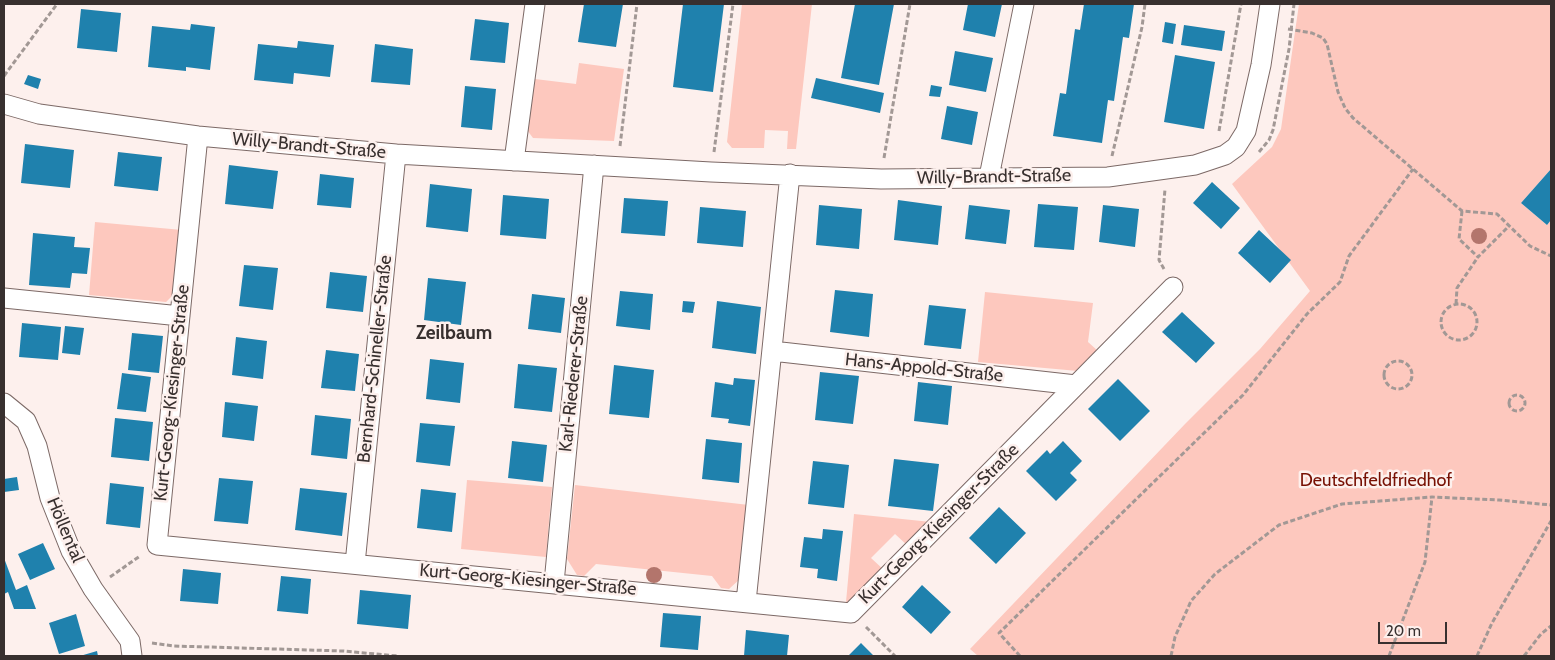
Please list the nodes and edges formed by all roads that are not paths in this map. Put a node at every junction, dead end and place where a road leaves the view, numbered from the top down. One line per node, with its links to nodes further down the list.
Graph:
1 (535, 4): 7 (street)
2 (1024, 4): 10 (street)
3 (1270, 4): 10 (street, Willy-Brandt-Straße)
4 (4, 104): 5 (street, Willy-Brandt-Straße)
5 (198, 136): 6 (street, Willy-Brandt-Straße); 13 (street, Kurt-Georg-Kiesinger-Straße)
6 (396, 154): 7 (street, Willy-Brandt-Straße); 17 (street, Bernhard-Schineller-Straße)
7 (514, 161): 8 (street, Willy-Brandt-Straße)
8 (594, 165): 9 (street, Willy-Brandt-Straße); 18 (street, Karl-Riederer-Straße)
9 (790, 174): 10 (street, Willy-Brandt-Straße); 14 (street)
10 (989, 177)
11 (1173, 287): 15 (street, Kurt-Georg-Kiesinger-Straße)
12 (4, 298): 13 (street)
13 (180, 316): 17 (street, Kurt-Georg-Kiesinger-Straße)
14 (772, 351): 15 (street, Hans-Appold-Straße); 19 (street)
15 (1076, 385): 19 (street, Kurt-Georg-Kiesinger-Straße)
16 (4, 402): 20 (street, Höllental)
17 (355, 564): 18 (street, Kurt-Georg-Kiesinger-Straße)
18 (554, 583): 19 (street, Kurt-Georg-Kiesinger-Straße)
19 (746, 602)
20 (131, 648)

